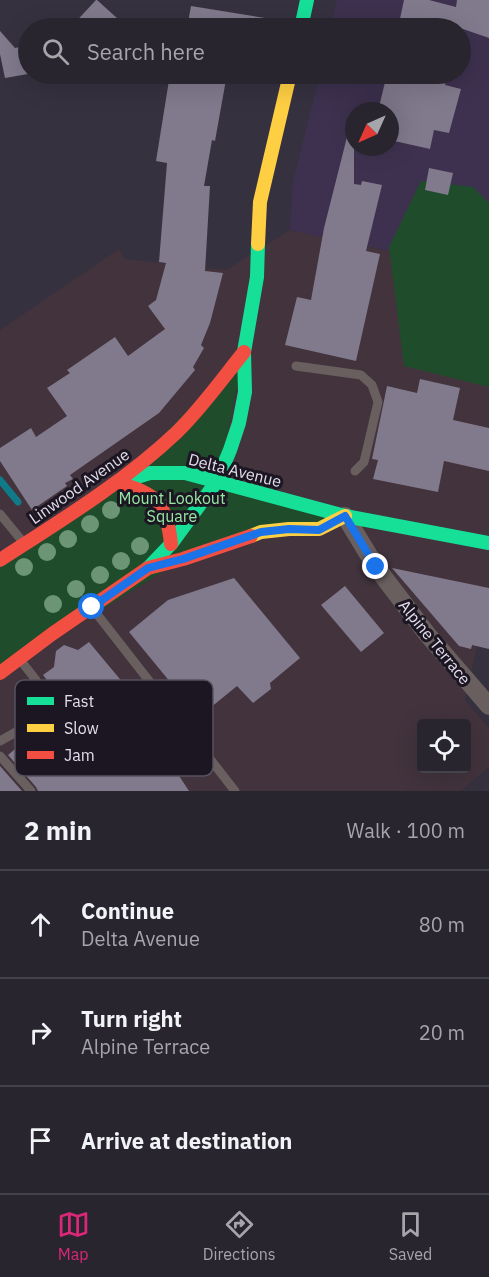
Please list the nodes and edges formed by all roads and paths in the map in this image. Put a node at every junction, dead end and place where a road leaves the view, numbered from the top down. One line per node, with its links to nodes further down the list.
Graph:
1 (307, 0): 2 (main road)
2 (303, 18)
3 (288, 84): 4 (main road)
4 (244, 352): 7 (main road); 8 (main road, Linwood Avenue)
5 (296, 366): 6 (lane)
6 (356, 471)
7 (217, 480): 8 (main road, Delta Avenue); 10 (main road, Delta Avenue); 13 (main road)
8 (117, 483): 12 (main road, Linwood Avenue); 13 (main road)
9 (0, 514): 12 (lane)
10 (345, 516): 11 (main road, Delta Avenue); 15 (main road); 21 (street, Alpine Terrace)
11 (489, 543)
12 (24, 544): 14 (main road, Linwood Avenue)
13 (171, 544): 15 (main road)
14 (0, 560)
15 (148, 568): 16 (main road)
16 (92, 607): 17 (main road); 20 (lane)
17 (19, 659): 18 (main road); 19 (lane)
18 (0, 674)
19 (36, 680)
20 (148, 680)
21 (489, 706)
22 (15, 733): 23 (lane)
23 (0, 741)
24 (0, 756): 26 (lane)
25 (213, 764): 29 (lane)
26 (15, 773)
27 (18, 776): 28 (lane)
28 (31, 791)
29 (234, 791)

